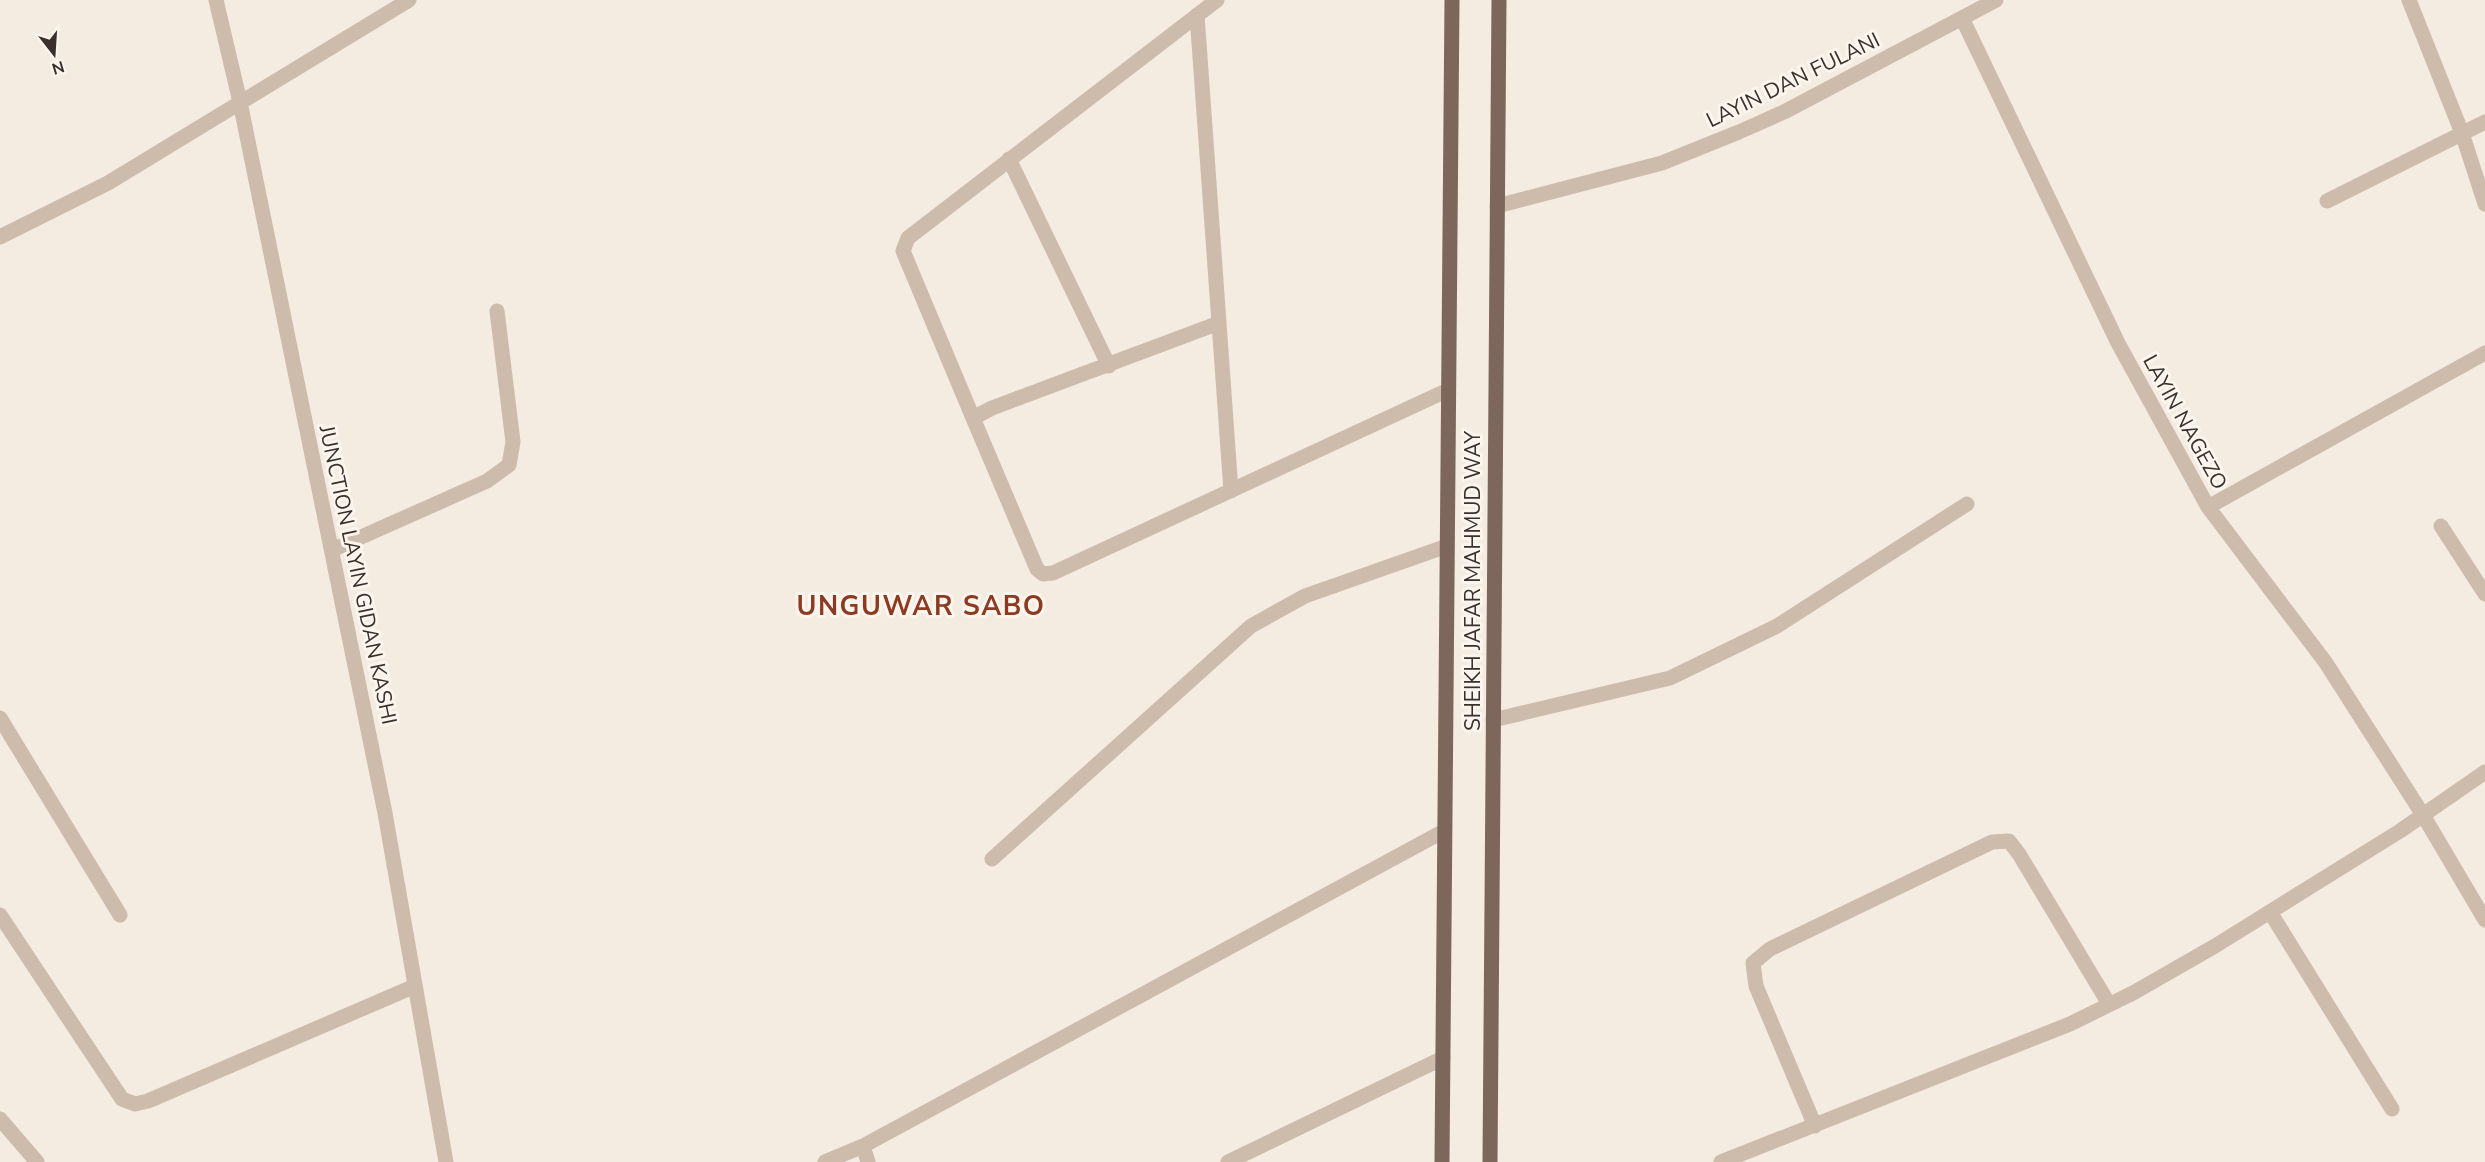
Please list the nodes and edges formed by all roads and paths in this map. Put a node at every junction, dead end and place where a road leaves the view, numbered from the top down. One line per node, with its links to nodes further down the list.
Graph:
1 (216, 0): 10 (street, JUNCTION LAYIN GIDAN KASHI)
2 (409, 0): 10 (street)
3 (1217, 0): 8 (street)
4 (1452, 0): 22 (main road, SHEIKH JAFAR MAHMUD WAY)
5 (1499, 0): 16 (main road, SHEIKH JAFAR MAHMUD WAY)
6 (1996, 0): 9 (street, LAYIN DAN FULANI)
7 (2409, 0): 12 (street)
8 (1197, 15): 13 (street); 19 (street)
9 (1962, 18): 16 (street, LAYIN DAN FULANI); 26 (street, LAYIN NAGEZO)
10 (240, 102): 17 (street); 29 (street, JUNCTION LAYIN GIDAN KASHI)
11 (2485, 122): 12 (street)
12 (2462, 133): 14 (street); 15 (street)
13 (1009, 159): 21 (street); 23 (street)
14 (2327, 201)
15 (2485, 204)
16 (1497, 206): 32 (main road, SHEIKH JAFAR MAHMUD WAY)
17 (0, 237)
18 (497, 311): 29 (street)
19 (1219, 323): 21 (street); 24 (street)
20 (2485, 353): 26 (street)
21 (1108, 366): 23 (street)
22 (1448, 390): 24 (street); 28 (main road, SHEIKH JAFAR MAHMUD WAY)
23 (973, 418): 24 (street)
24 (1231, 491)
25 (1967, 504): 32 (street)
26 (2208, 507): 34 (street, LAYIN NAGEZO)
27 (2441, 526): 30 (street)
28 (1447, 546): 35 (main road, SHEIKH JAFAR MAHMUD WAY); 36 (street)
29 (332, 550): 41 (street, JUNCTION LAYIN GIDAN KASHI)
30 (2485, 594)
31 (0, 718): 38 (street)
32 (1493, 720): 54 (main road, SHEIKH JAFAR MAHMUD WAY)
33 (2485, 772): 34 (street)
34 (2423, 815): 37 (street); 40 (street, LAYIN NAGEZO)
35 (1444, 831): 43 (main road, SHEIKH JAFAR MAHMUD WAY); 47 (street)
36 (992, 859)
37 (2270, 912): 42 (street); 44 (street)
38 (120, 915)
39 (1, 917): 41 (street)
40 (2485, 920)
41 (415, 986): 49 (street, JUNCTION LAYIN GIDAN KASHI)
42 (2109, 1004): 46 (street); 46 (street)
43 (1443, 1058): 52 (street); 53 (main road, SHEIKH JAFAR MAHMUD WAY)
44 (2392, 1109)
45 (0, 1119): 48 (street)
46 (1815, 1126): 55 (street)
47 (863, 1146): 50 (street); 51 (street)
48 (37, 1162)
49 (446, 1162)
50 (825, 1162)
51 (868, 1162)
52 (1228, 1162)
53 (1442, 1162)
54 (1490, 1162)
55 (1721, 1162)

